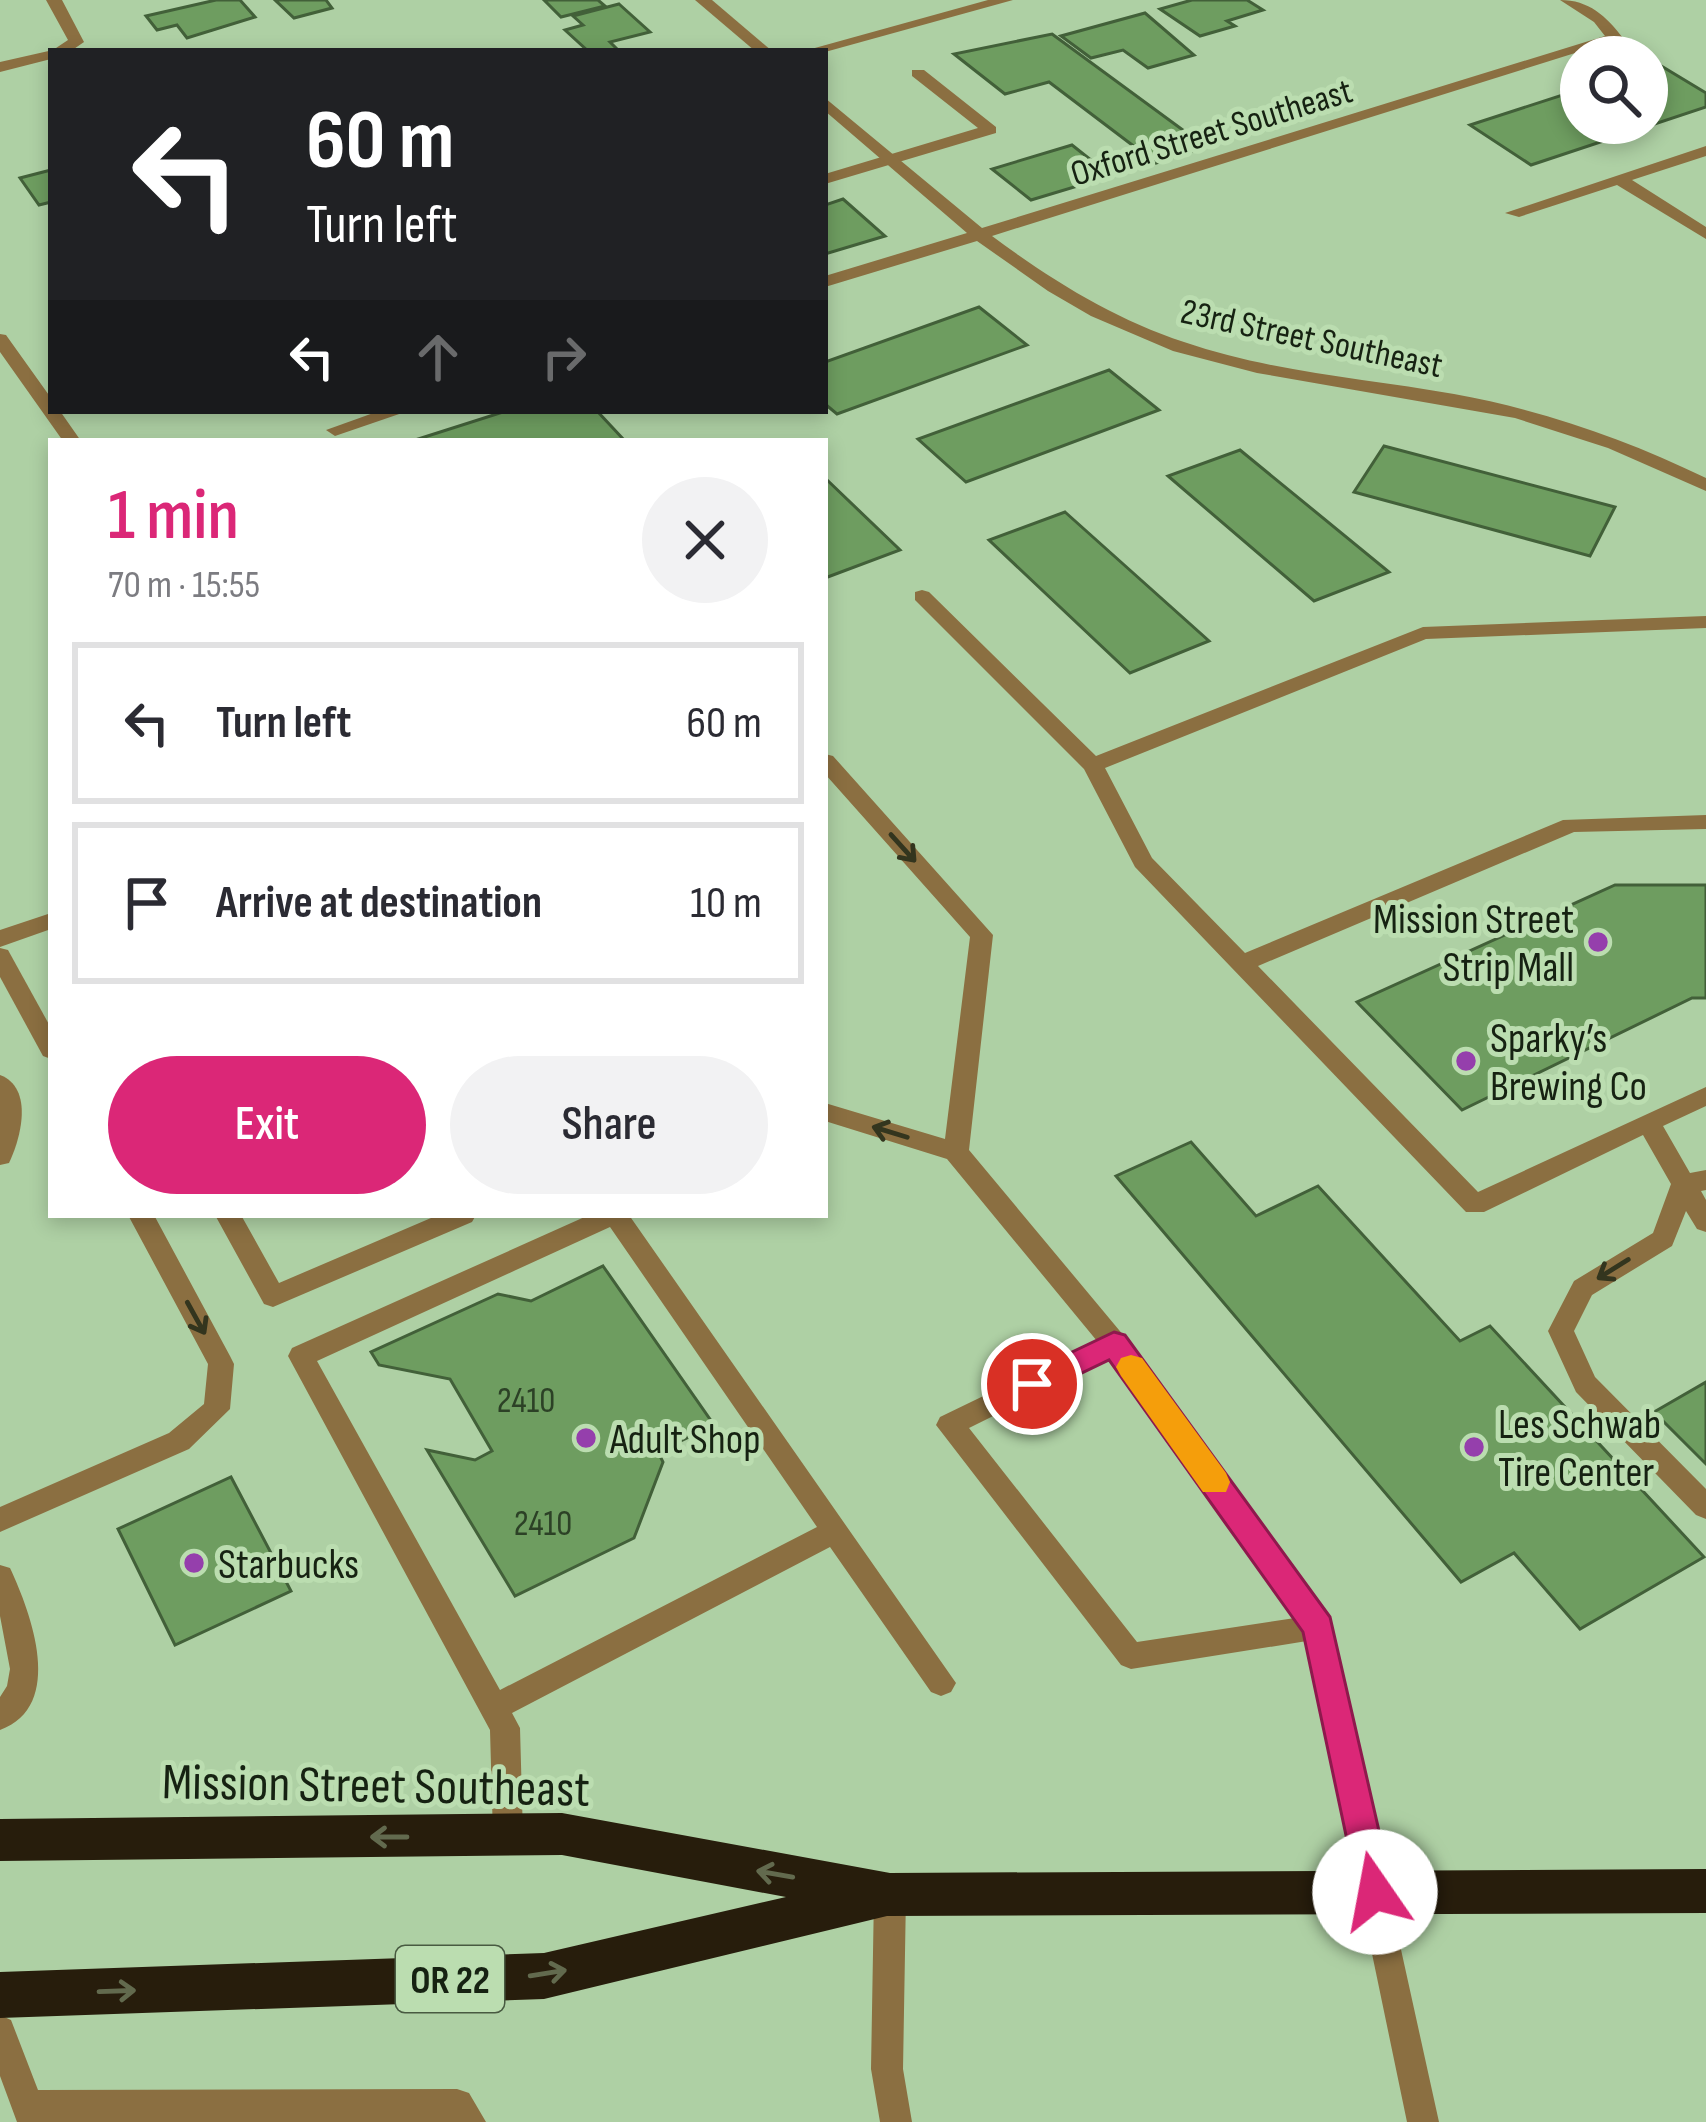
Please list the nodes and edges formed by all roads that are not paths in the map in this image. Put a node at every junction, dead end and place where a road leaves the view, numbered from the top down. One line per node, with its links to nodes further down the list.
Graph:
1 (54, 0): 5 (street)
2 (703, 0): 6 (street)
3 (1005, 0): 7 (street)
4 (1568, 0): 18 (street, Oxford Street Southeast)
5 (65, 48)
6 (760, 48)
7 (823, 48)
8 (48, 55): 9 (street)
9 (0, 67)
10 (918, 73): 13 (street)
11 (828, 106): 13 (street, 23rd Street Southeast)
12 (1706, 151): 15 (street)
13 (892, 159): 14 (street); 18 (street, 23rd Street Southeast)
14 (828, 178)
15 (1619, 179): 16 (street); 17 (street)
16 (1513, 213)
17 (1706, 234)
18 (981, 236): 19 (street, Oxford Street Southeast); 24 (street, 23rd Street Southeast)
19 (828, 282)
20 (0, 339): 21 (street)
21 (48, 407)
22 (389, 414): 23 (street)
23 (335, 430)
24 (1706, 484)
25 (922, 596): 28 (street)
26 (1706, 622): 28 (street)
27 (828, 764): 39 (street, one-way to 39)
28 (1093, 765): 33 (street)
29 (1706, 822): 33 (street)
30 (48, 921): 31 (street)
31 (0, 940)
32 (0, 956): 34 (street)
33 (1242, 964): 38 (street)
34 (48, 1044)
35 (0, 1084): 40 (street)
36 (1706, 1096): 38 (street)
37 (828, 1113): 39 (street, one-way to 37)
38 (1648, 1122): 41 (street)
39 (956, 1152): 48 (street)
40 (0, 1156)
41 (1695, 1182): 47 (street); 49 (street, one-way to 49)
42 (143, 1218): 50 (street, one-way to 50)
43 (230, 1218): 44 (street)
44 (456, 1218)
45 (607, 1218): 55 (street)
46 (616, 1218): 51 (street)
47 (1706, 1222)
48 (1114, 1344): 53 (street); 53 (street)
49 (1706, 1507)
50 (0, 1520)
51 (835, 1531): 54 (street); 55 (street)
52 (0, 1577): 56 (street)
53 (1318, 1627): 60 (street)
54 (941, 1683)
55 (494, 1708): 57 (street)
56 (0, 1717)
57 (508, 1836): 58 (highway, Mission Street Southeast / OR 22, one-way to 58); 61 (highway, Mission Street Southeast / OR 22, one-way to 57)
58 (0, 1840)
59 (1706, 1891): 60 (highway, Mission Street Southeast / OR 22)
60 (1375, 1892): 61 (highway, Mission Street Southeast / OR 22); 67 (street)
61 (890, 1895): 62 (highway, Mission Street Southeast / OR 22, one-way to 61); 66 (street)
62 (0, 1995)
63 (0, 2031): 64 (street)
64 (30, 2114): 65 (street)
65 (470, 2122)
66 (896, 2122)
67 (1423, 2122)

